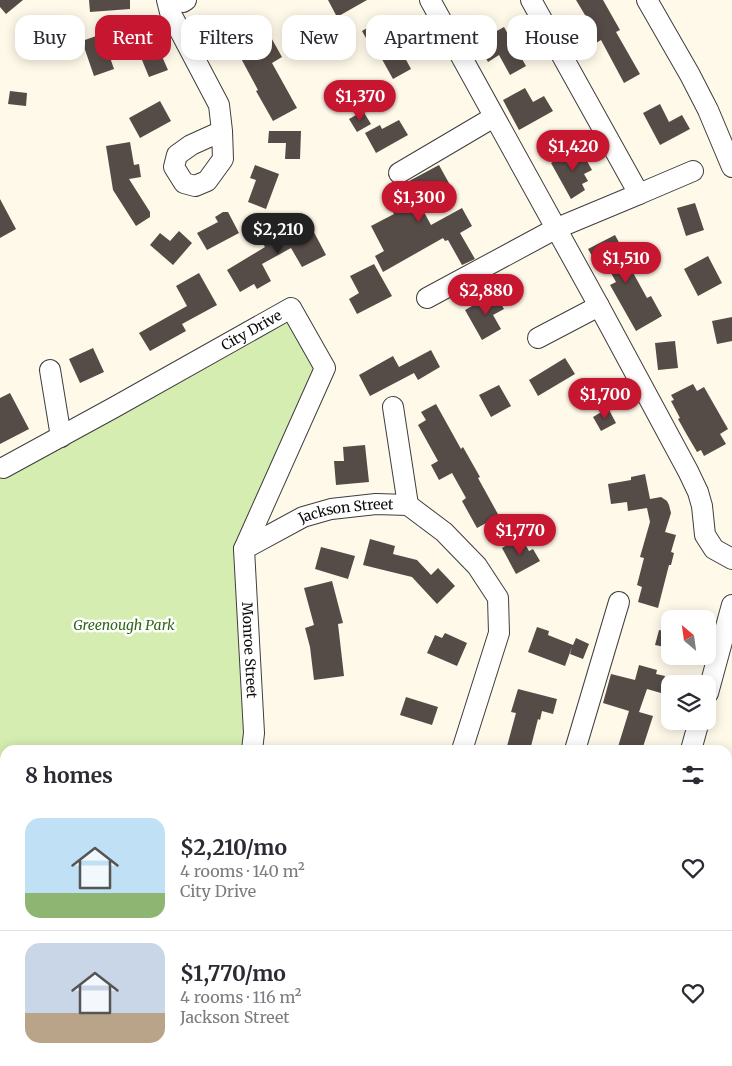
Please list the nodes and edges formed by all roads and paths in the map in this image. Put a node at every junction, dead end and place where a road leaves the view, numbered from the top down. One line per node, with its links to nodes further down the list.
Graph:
1 (167, 0): 8 (street)
2 (179, 0): 3 (street)
3 (186, 0)
4 (430, 0): 7 (street)
5 (531, 0): 12 (street)
6 (647, 0): 9 (street)
7 (494, 117): 11 (street); 13 (street)
8 (222, 132)
9 (732, 167)
10 (693, 172): 12 (street)
11 (399, 173)
12 (639, 194): 13 (street)
13 (555, 228): 14 (street); 15 (street)
14 (427, 298)
15 (599, 306): 16 (street); 23 (street)
16 (538, 338)
17 (50, 370): 19 (street)
18 (393, 407): 21 (street)
19 (61, 437): 20 (street, City Drive); 22 (street, City Drive)
20 (3, 468)
21 (408, 505): 22 (street, Jackson Street); 29 (street, Jackson Street)
22 (244, 549): 28 (street, Monroe Street)
23 (732, 558)
24 (619, 602): 30 (street)
25 (732, 605): 26 (street)
26 (713, 675)
27 (697, 730): 31 (street)
28 (253, 745)
29 (464, 745)
30 (576, 745)
31 (692, 745)

